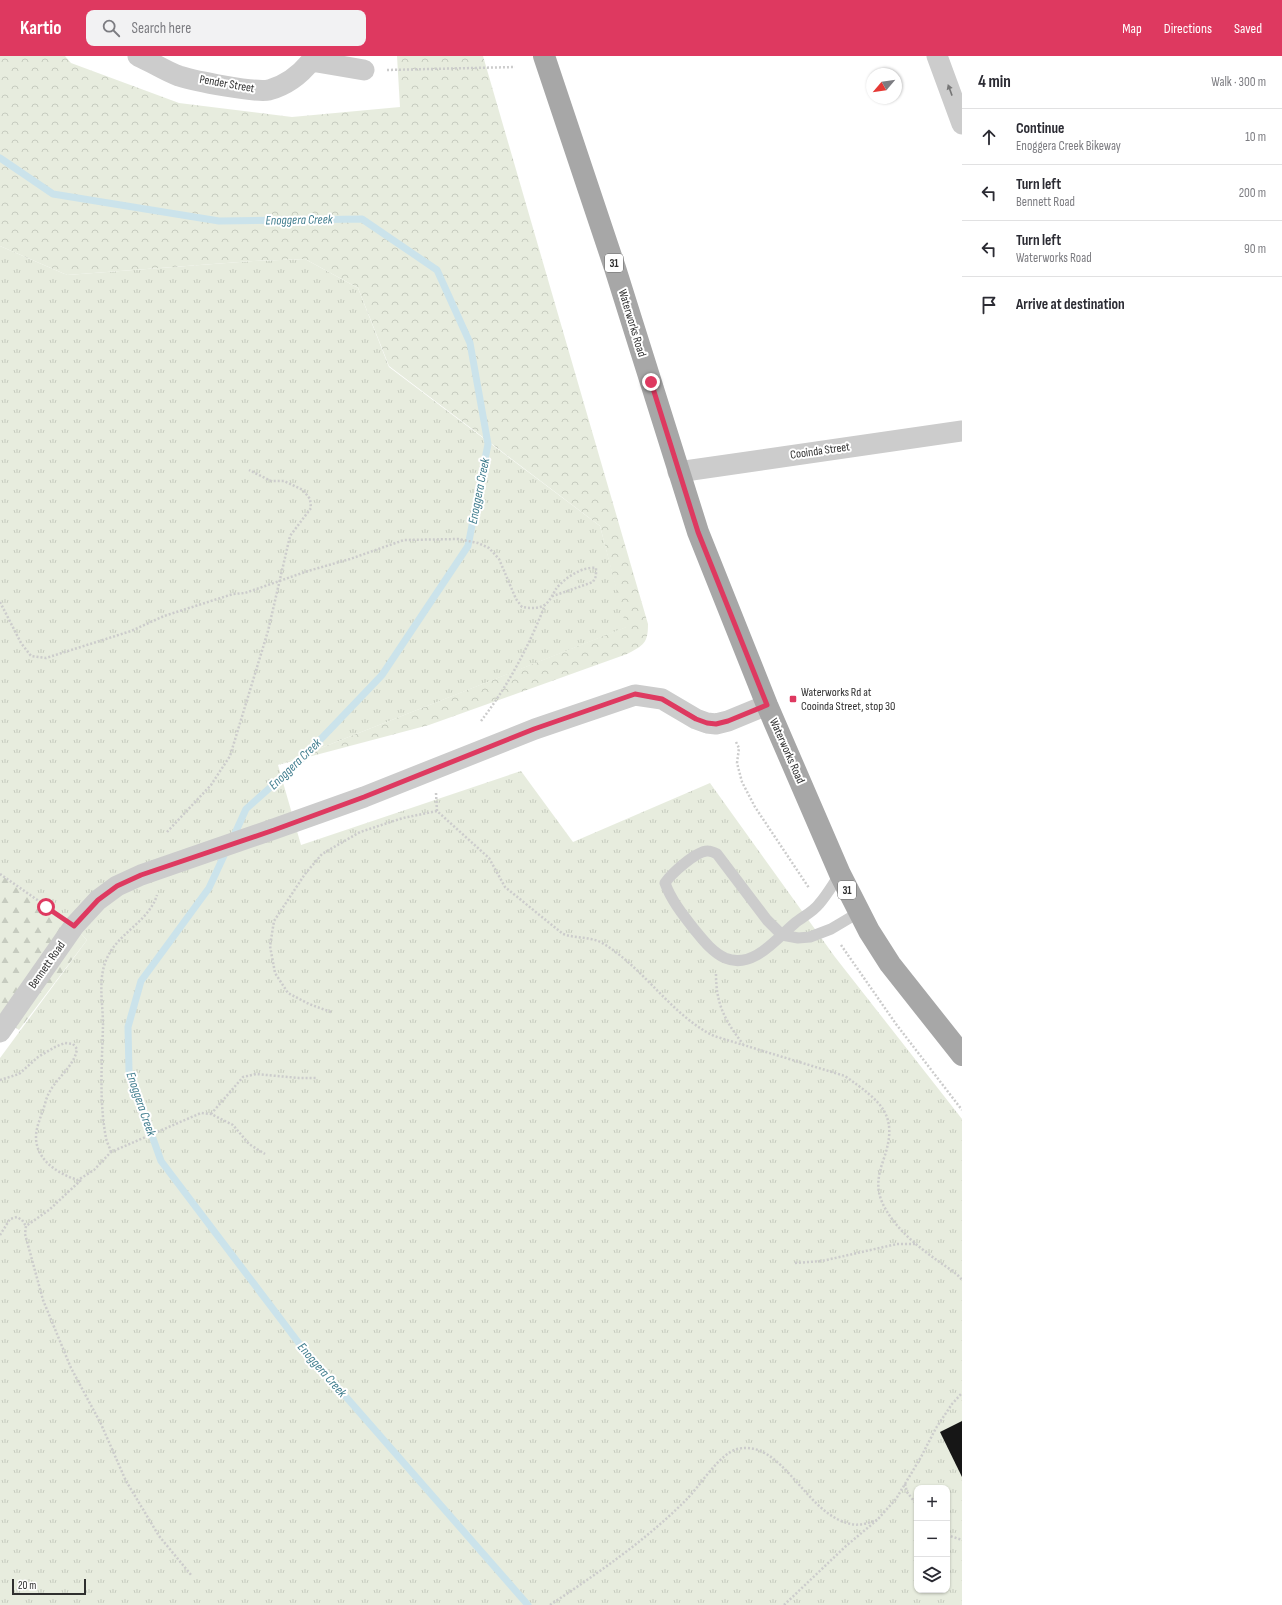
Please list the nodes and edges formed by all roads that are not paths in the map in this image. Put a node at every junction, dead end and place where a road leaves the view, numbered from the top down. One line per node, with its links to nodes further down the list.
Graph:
1 (138, 56): 4 (street, Pender Street)
2 (544, 56): 8 (main road, Waterworks Road / 31)
3 (937, 56): 6 (street, one-way to 3)
4 (312, 59): 5 (street, Pender Street)
5 (364, 70)
6 (962, 124)
7 (962, 431): 8 (street, Cooinda Street)
8 (678, 472): 9 (main road, Waterworks Road / 31)
9 (767, 705): 10 (main road, Waterworks Road / 31); 13 (street, Bennett Road)
10 (840, 874): 11 (main road, Waterworks Road / 31); 12 (lane)
11 (858, 913): 12 (lane); 14 (main road, Waterworks Road / 31)
12 (782, 935): 12 (lane)
13 (0, 1032)
14 (962, 1055)

